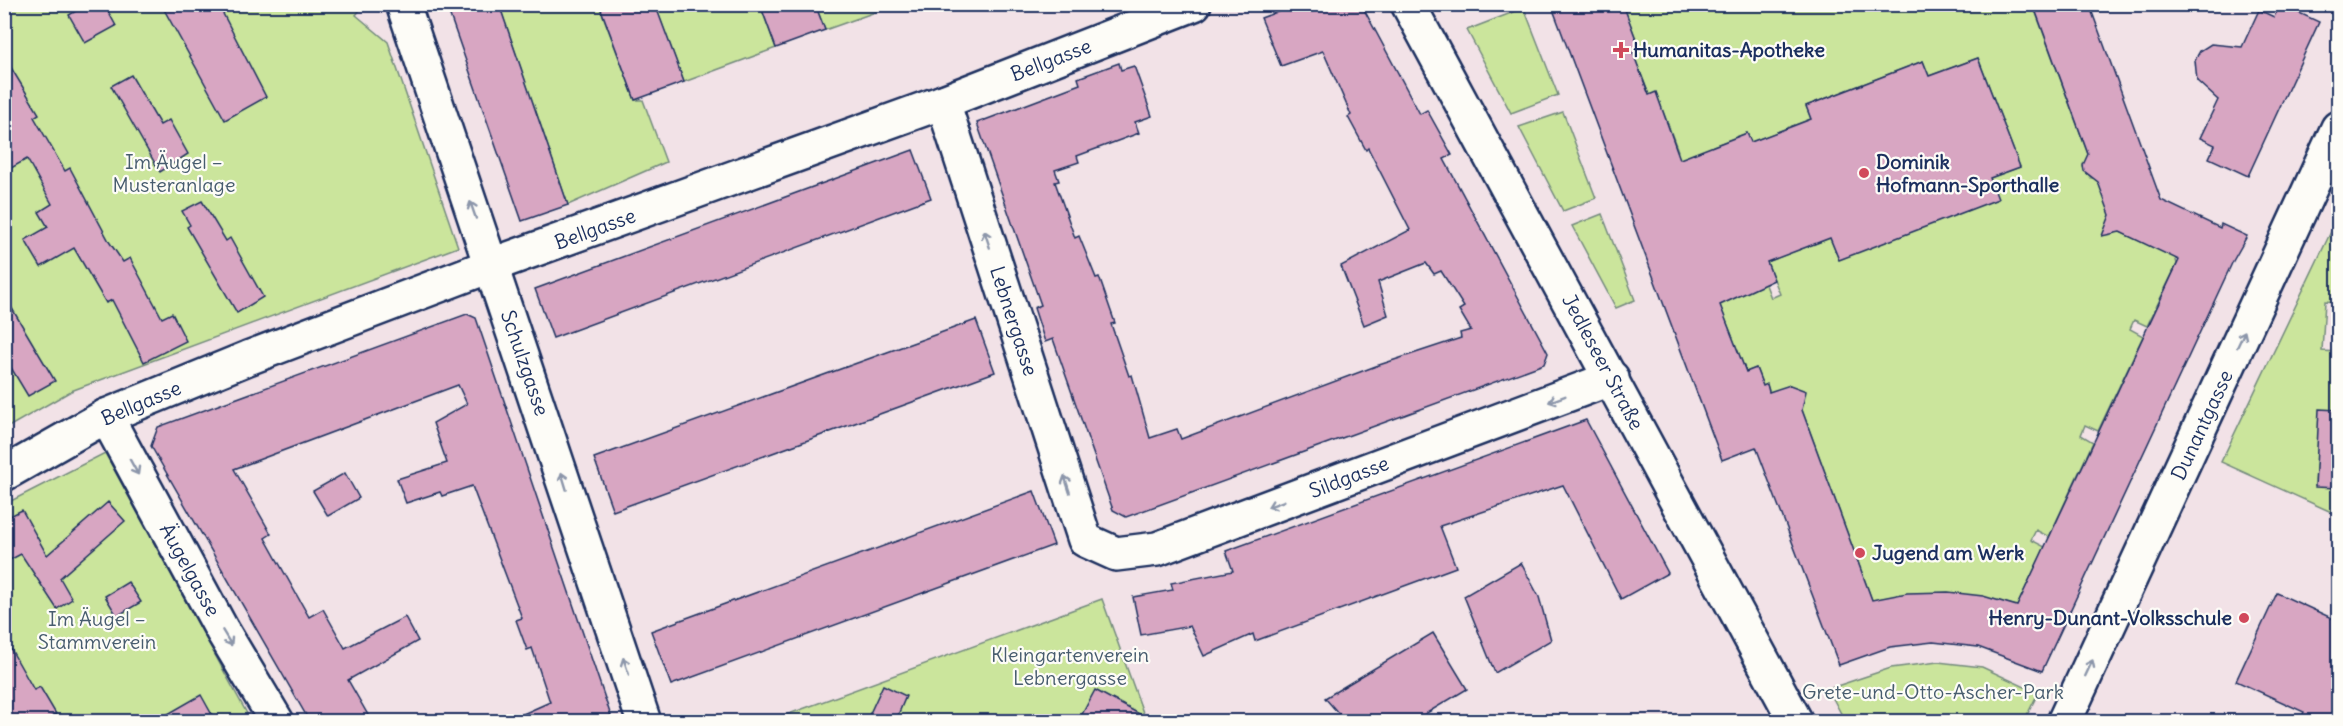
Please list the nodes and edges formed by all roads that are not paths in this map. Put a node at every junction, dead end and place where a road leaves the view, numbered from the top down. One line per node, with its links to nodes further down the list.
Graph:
1 (403, 4): 6 (street, Schulzgasse, one-way to 1)
2 (1194, 4): 4 (street, Bellgasse)
3 (1408, 4): 7 (street, Jedleseer Straße)
4 (943, 102): 6 (street, Bellgasse); 10 (street, Lebnergasse, one-way to 4)
5 (2338, 128): 14 (street, Dunantgasse, one-way to 5)
6 (492, 266): 8 (street, Bellgasse); 12 (street, Schulzgasse, one-way to 6)
7 (1612, 378): 10 (street, Sildgasse, one-way to 10); 13 (street, Jedleseer Straße)
8 (106, 416): 9 (street, Bellgasse); 11 (street, Äugelgasse, one-way to 11)
9 (4, 474)
10 (1085, 540)
11 (277, 722)
12 (644, 722)
13 (1796, 722)
14 (2064, 722)

